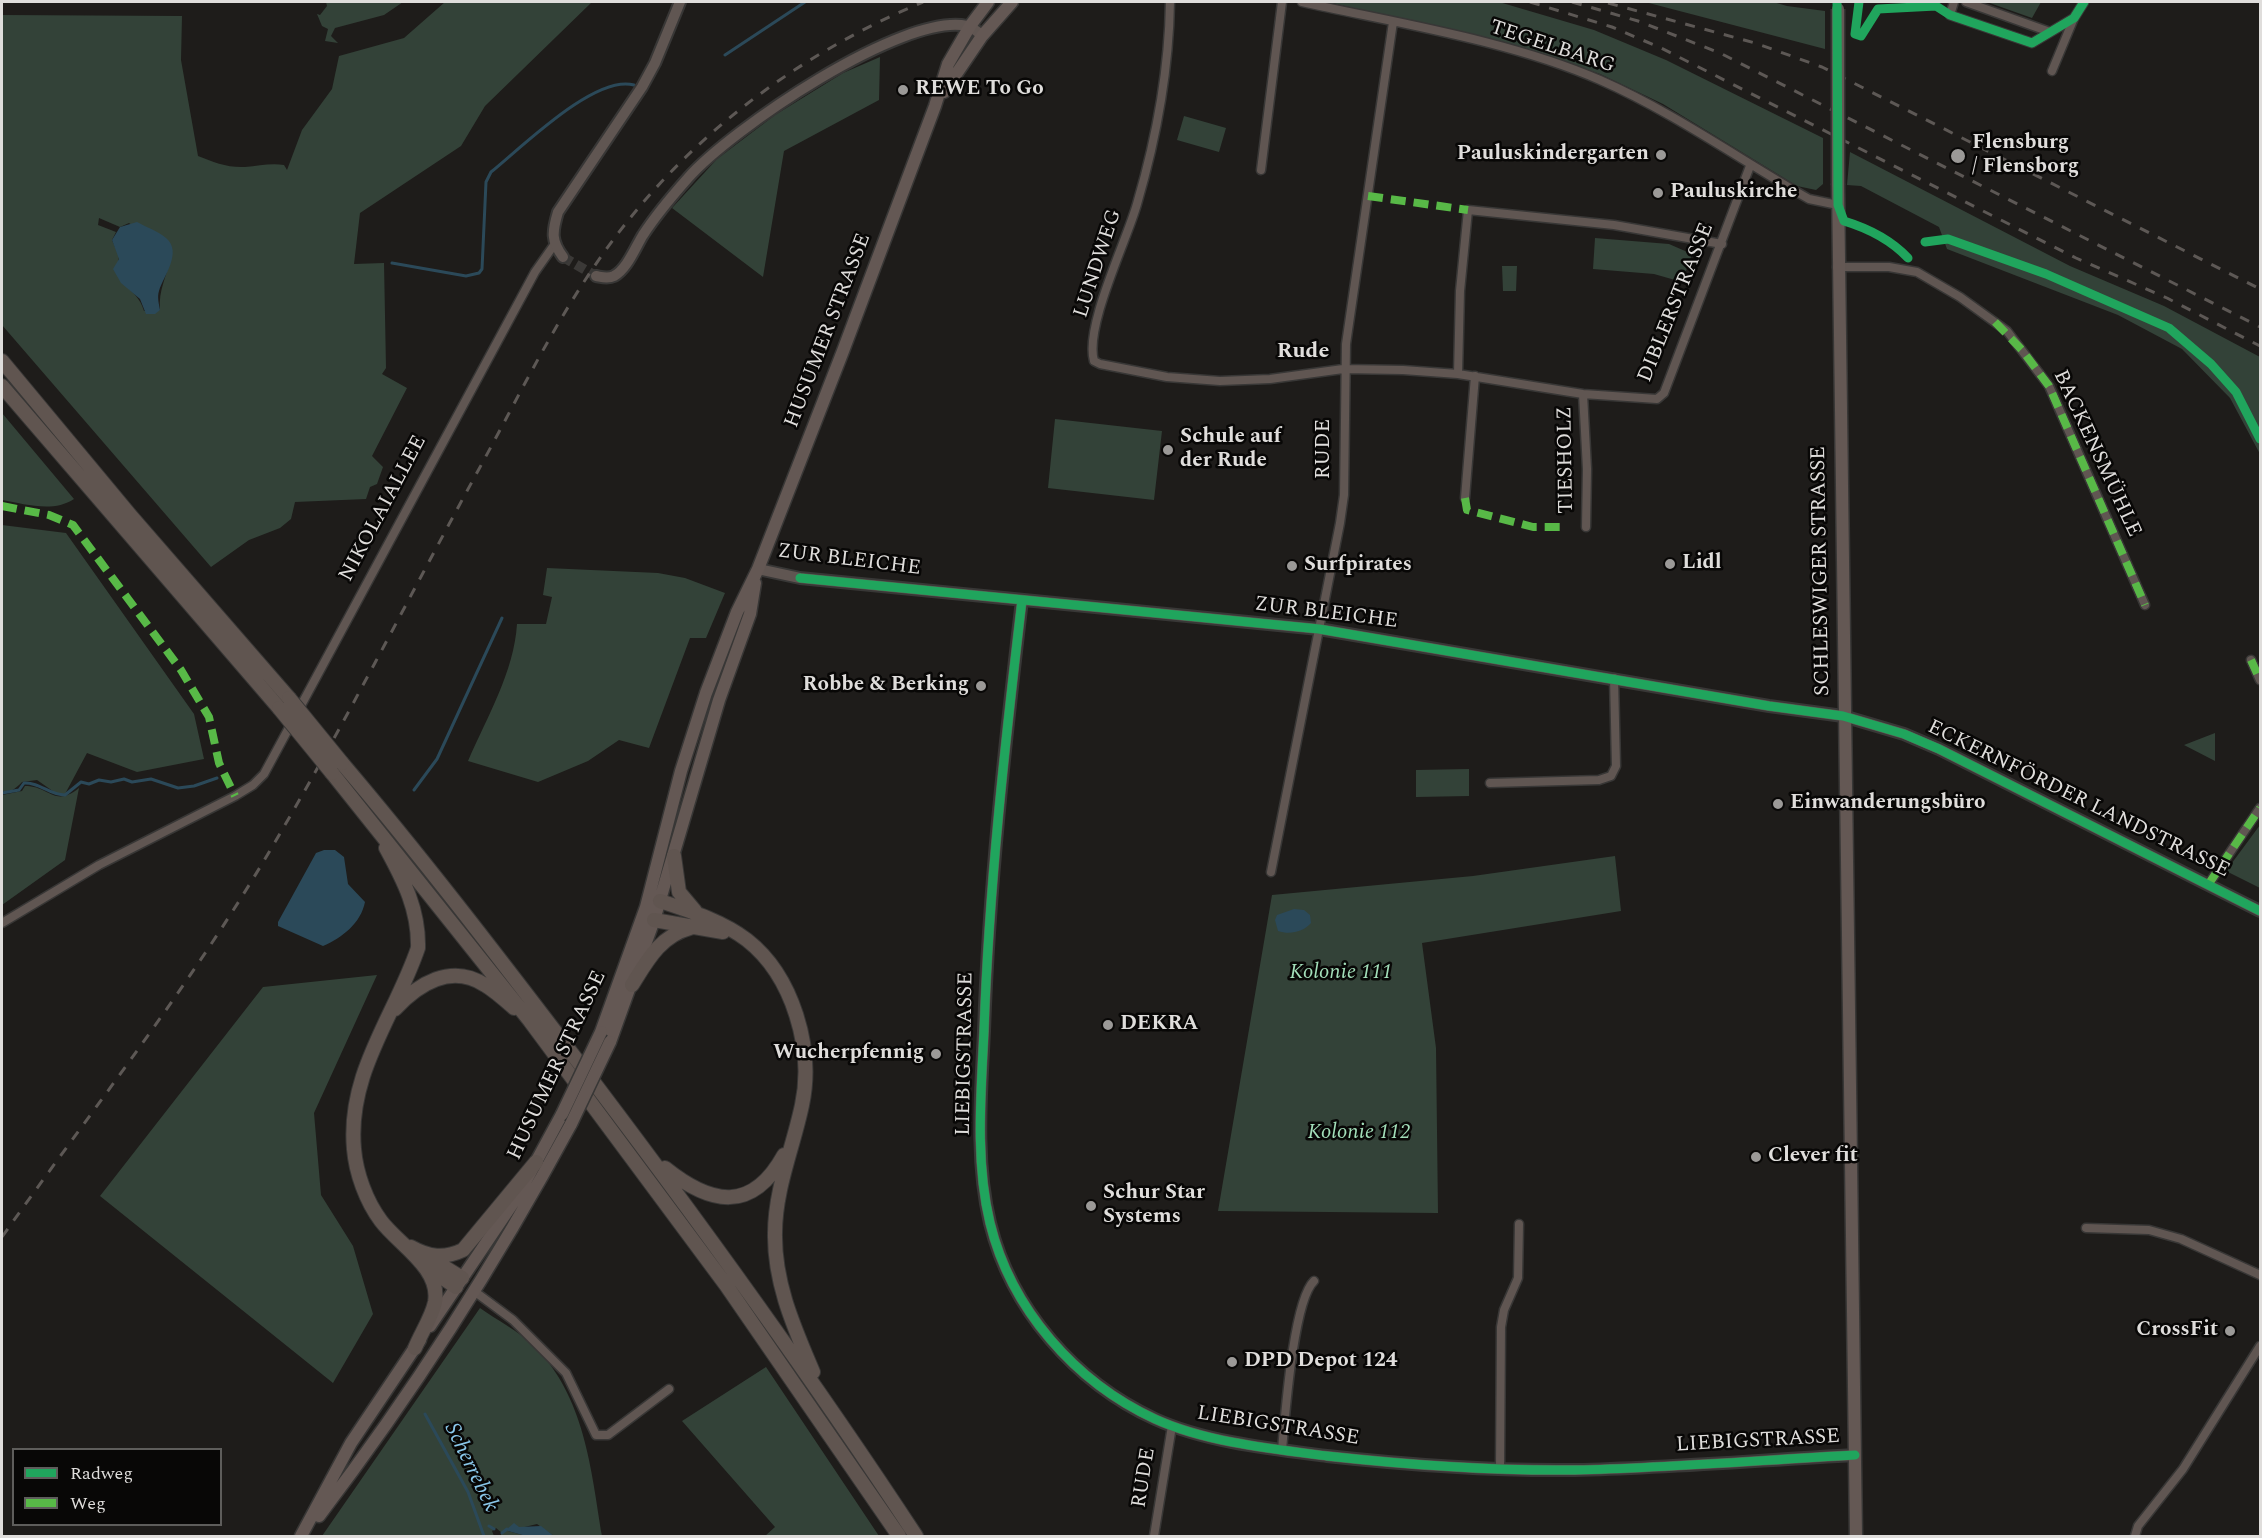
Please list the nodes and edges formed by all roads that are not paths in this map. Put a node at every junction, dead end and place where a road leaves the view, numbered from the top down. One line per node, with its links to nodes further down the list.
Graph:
1 (680, 2): 22 (street)
2 (988, 2): 13 (main road, HUSUMER STRASSE)
3 (1012, 2): 15 (main road, HUSUMER STRASSE)
4 (1170, 2): 27 (street, LUNDWEG)
5 (1282, 2): 19 (street)
6 (1302, 2): 12 (street, TEGELBARG)
7 (1954, 2): 14 (street)
8 (1966, 2): 14 (street)
9 (2084, 2): 11 (street)
10 (1838, 5): 20 (main road, SCHLESWIGER STRASSE, bridge)
11 (2074, 18): 14 (street); 16 (street)
12 (1393, 22): 18 (street, TEGELBARG); 27 (street, RUDE)
13 (970, 26): 15 (street); 17 (main road, HUSUMER STRASSE); 25 (street)
14 (2050, 32)
15 (982, 36): 17 (main road, HUSUMER STRASSE)
16 (2052, 71)
17 (935, 106): 34 (main road, HUSUMER STRASSE)
18 (1750, 165): 20 (street, TEGELBARG); 21 (street, DIBLERSTRASSE)
19 (1261, 170)
20 (1838, 205): 24 (main road, SCHLESWIGER STRASSE)
21 (1722, 244): 28 (street); 31 (street, DIBLERSTRASSE)
22 (554, 245): 23 (street); 54 (street, NIKOLAIALLEE)
23 (563, 257)
24 (1838, 267): 36 (street, BACKENSMÜHLE); 42 (main road, SCHLESWIGER STRASSE)
25 (596, 276)
26 (2, 361): 41 (highway)
27 (1343, 369): 28 (street, DIBLERSTRASSE); 37 (street, RUDE)
28 (1458, 374): 29 (street, DIBLERSTRASSE)
29 (1475, 376): 31 (street, DIBLERSTRASSE); 32 (street)
30 (2, 386): 41 (highway)
31 (1583, 394): 33 (street, TIESHOLZ)
32 (1465, 498)
33 (1586, 527)
34 (758, 569): 35 (street, ZUR BLEICHE); 47 (main road, HUSUMER STRASSE); 50 (main road, HUSUMER STRASSE)
35 (1022, 600): 37 (street, ZUR BLEICHE); 72 (street, LIEBIGSTRASSE)
36 (2145, 605)
37 (1319, 629): 39 (street, ZUR BLEICHE); 48 (street, RUDE)
38 (2251, 660): 40 (street)
39 (1614, 678): 42 (street, ZUR BLEICHE); 44 (street)
40 (2260, 680)
41 (284, 703): 43 (highway, bridge)
42 (1843, 716): 49 (street, ECKERNFÖRDER LANDSTRASSE); 74 (main road, SCHLESWIGER STRASSE)
43 (337, 768): 46 (highway); 59 (highway)
44 (1490, 783)
45 (2260, 808): 49 (street)
46 (370, 818): 56 (highway); 57 (highway)
47 (674, 856): 50 (main road, HUSUMER STRASSE); 53 (highway)
48 (1271, 872)
49 (2208, 885): 51 (street, ECKERNFÖRDER LANDSTRASSE)
50 (654, 903): 52 (main road, HUSUMER STRASSE); 53 (highway); 60 (main road, HUSUMER STRASSE, bridge)
51 (2260, 911)
52 (654, 920): 53 (highway); 55 (main road, HUSUMER STRASSE)
53 (696, 921): 55 (highway); 58 (highway)
54 (2, 923)
55 (632, 985): 67 (main road, HUSUMER STRASSE, bridge)
56 (530, 1021): 57 (highway); 77 (highway)
57 (382, 1025): 63 (highway)
58 (795, 1129): 59 (highway); 71 (highway)
59 (651, 1157): 71 (highway)
60 (536, 1162): 63 (highway); 66 (main road, HUSUMER STRASSE)
61 (1519, 1224): 75 (street)
62 (2086, 1228): 64 (street)
63 (423, 1259): 66 (highway); 69 (highway)
64 (2260, 1275)
65 (1314, 1281): 73 (street)
66 (459, 1283): 67 (main road); 69 (main road, HUSUMER STRASSE)
67 (474, 1291): 70 (street); 76 (main road, HUSUMER STRASSE)
68 (2260, 1346): 81 (street)
69 (415, 1348): 76 (main road, HUSUMER STRASSE)
70 (669, 1389)
71 (827, 1401): 78 (highway)
72 (1172, 1426): 73 (street, LIEBIGSTRASSE); 79 (street, RUDE)
73 (1282, 1450): 75 (street, LIEBIGSTRASSE)
74 (1855, 1455): 75 (street, LIEBIGSTRASSE); 80 (main road, SCHLESWIGER STRASSE)
75 (1500, 1469)
76 (303, 1536)
77 (899, 1536)
78 (916, 1536)
79 (1154, 1536)
80 (1856, 1536)
81 (2135, 1536)

